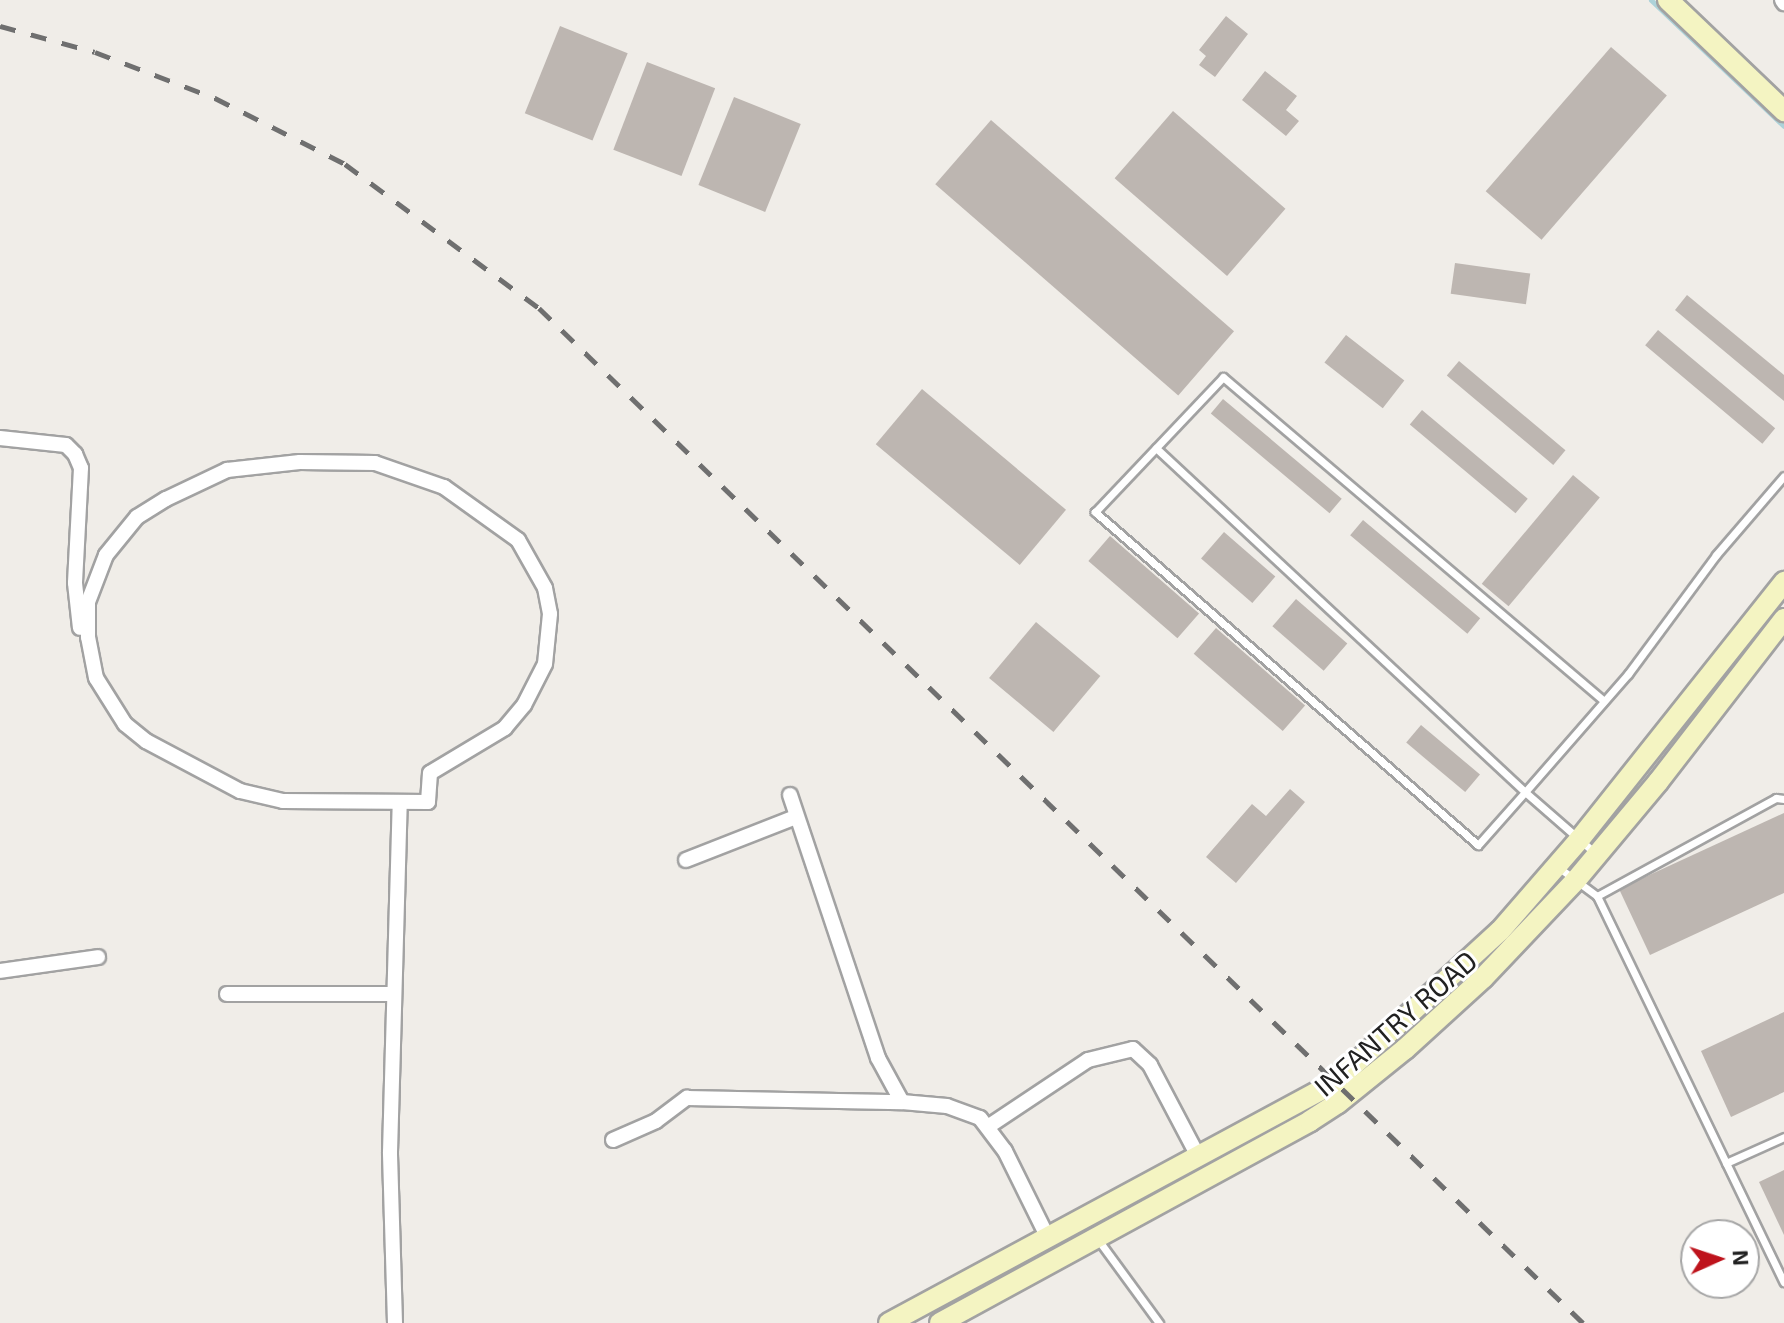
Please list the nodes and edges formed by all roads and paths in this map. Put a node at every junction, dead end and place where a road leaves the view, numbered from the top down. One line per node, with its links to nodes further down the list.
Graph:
1 (1668, 0): 2 (main road)
2 (1784, 111)
3 (0, 438): 8 (street)
4 (1156, 448): 9 (lane); 10 (lane); 10 (lane)
5 (1784, 476): 9 (lane)
6 (1784, 582): 15 (main road, INFANTRY ROAD)
7 (1784, 619): 16 (main road, INFANTRY ROAD)
8 (90, 652): 13 (street); 13 (street)
9 (1604, 701): 10 (lane)
10 (1525, 792): 15 (lane)
11 (790, 795): 14 (street)
12 (1784, 799): 20 (lane)
13 (400, 803): 24 (street)
14 (796, 817): 17 (street); 25 (street)
15 (1579, 840): 16 (lane); 18 (main road, INFANTRY ROAD)
16 (1597, 854): 19 (main road, INFANTRY ROAD)
17 (686, 860)
18 (1557, 866): 19 (lane); 29 (main road, INFANTRY ROAD)
19 (1576, 880): 20 (lane); 31 (main road, INFANTRY ROAD)
20 (1597, 896): 30 (lane)
21 (98, 957): 22 (street)
22 (0, 971)
23 (227, 994): 24 (street)
24 (394, 994): 34 (street)
25 (902, 1102): 26 (street); 28 (street)
26 (989, 1126): 29 (street); 32 (street)
27 (1784, 1137): 30 (lane)
28 (613, 1140)
29 (1199, 1158): 31 (main road, INFANTRY ROAD)
30 (1726, 1163): 33 (lane)
31 (1090, 1228): 32 (main road, INFANTRY ROAD); 36 (main road, INFANTRY ROAD); 37 (lane)
32 (1048, 1238): 35 (main road, INFANTRY ROAD)
33 (1784, 1282)
34 (395, 1323)
35 (889, 1323)
36 (940, 1323)
37 (1159, 1323)

